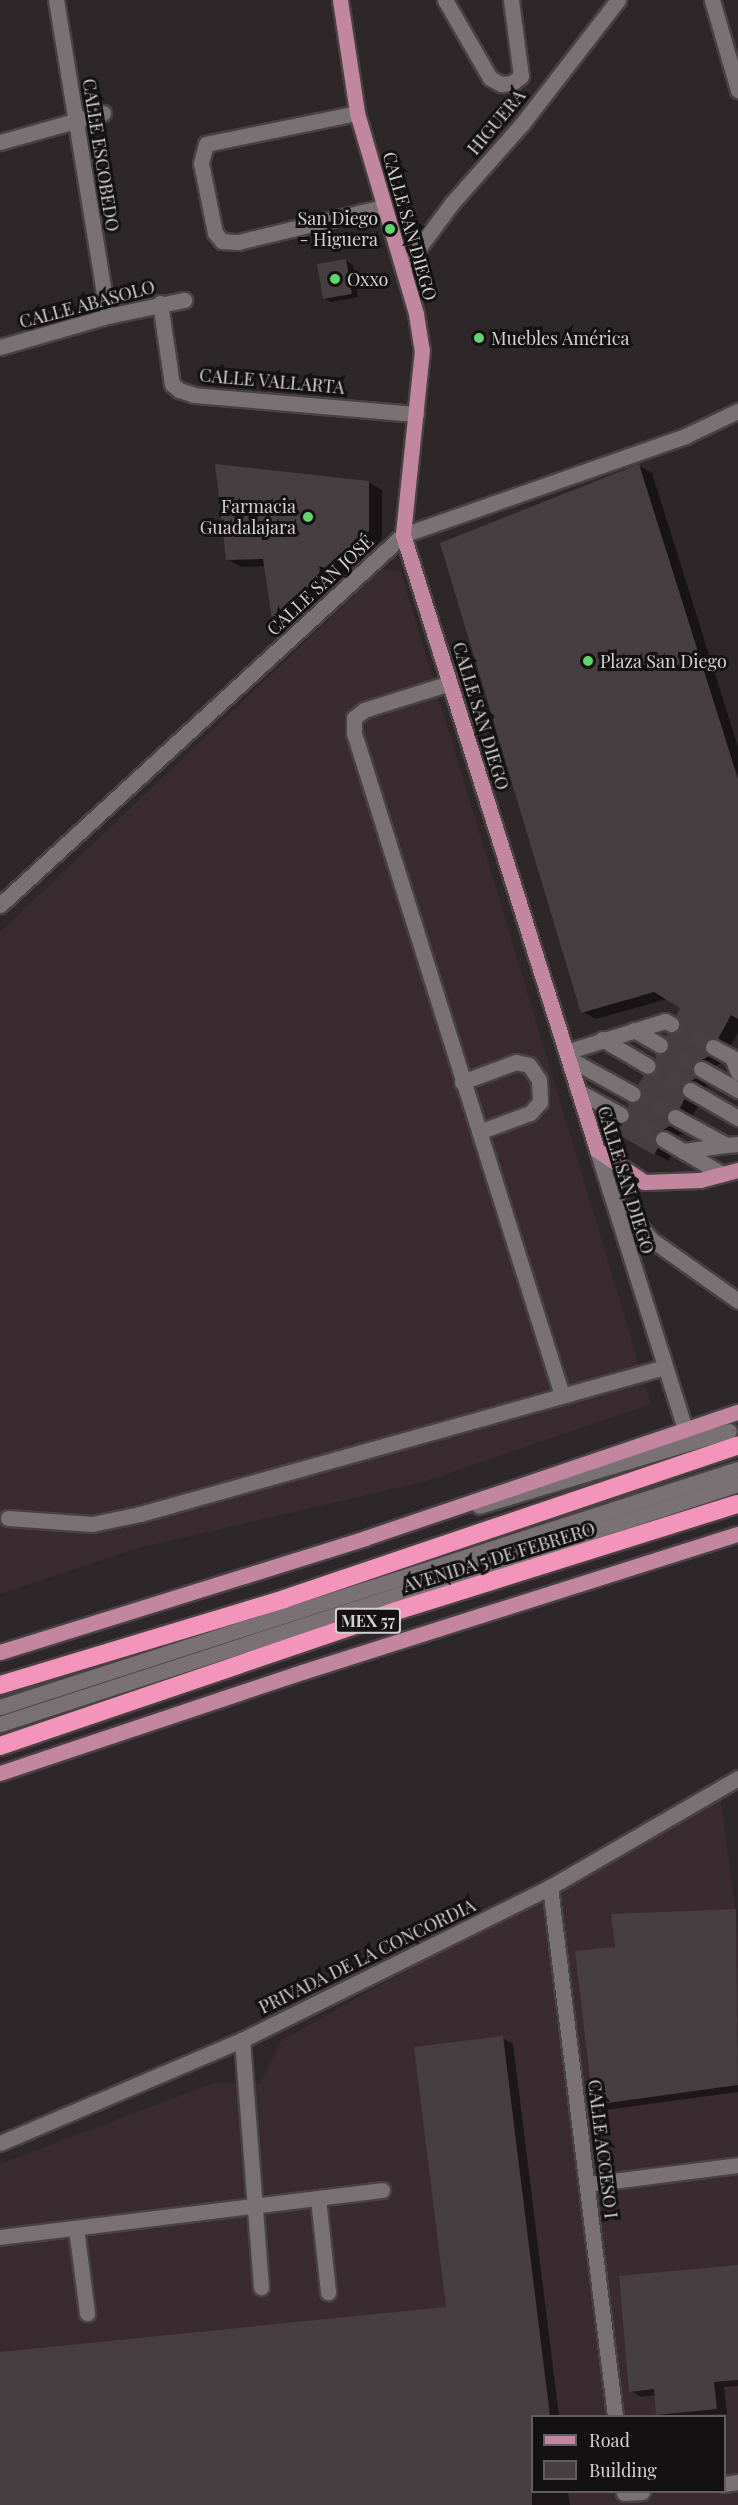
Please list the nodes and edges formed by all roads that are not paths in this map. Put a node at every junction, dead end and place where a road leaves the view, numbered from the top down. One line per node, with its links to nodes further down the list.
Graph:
1 (56, 0): 10 (street, CALLE ESCOBEDO)
2 (340, 0): 8 (main road, CALLE SAN DIEGO)
3 (445, 0): 4 (street)
4 (511, 0)
5 (618, 0): 13 (street, HIGUERA)
6 (712, 0): 7 (street)
7 (738, 90)
8 (357, 112): 12 (main road, CALLE SAN DIEGO); 12 (street)
9 (103, 113): 10 (street)
10 (76, 123): 11 (street); 16 (street, CALLE ESCOBEDO)
11 (0, 142)
12 (383, 207): 13 (main road, CALLE SAN DIEGO)
13 (404, 268): 19 (main road, CALLE SAN DIEGO)
14 (184, 300): 15 (street, CALLE ABASOLO)
15 (160, 303): 16 (street, CALLE ABASOLO); 19 (street, CALLE VALLARTA)
16 (108, 316): 17 (street, CALLE ABASOLO)
17 (0, 347)
18 (738, 411): 20 (street, CALLE SAN JOSÉ)
19 (416, 414): 20 (main road, CALLE SAN DIEGO)
20 (403, 535): 21 (main road, CALLE SAN DIEGO); 22 (street, CALLE SAN JOSÉ)
21 (450, 683): 28 (main road, CALLE SAN DIEGO); 32 (street)
22 (0, 905)
23 (671, 1024): 24 (street)
24 (634, 1030): 25 (street); 26 (street)
25 (602, 1039): 28 (street); 29 (street)
26 (660, 1045)
27 (713, 1047): 31 (street)
28 (567, 1055): 35 (main road, CALLE SAN DIEGO); 36 (street)
29 (648, 1066)
30 (701, 1069): 34 (street)
31 (738, 1073)
32 (462, 1082): 40 (street); 40 (street)
33 (690, 1090): 39 (street)
34 (738, 1090)
35 (578, 1091): 37 (street); 43 (main road, CALLE SAN DIEGO)
36 (633, 1094)
37 (621, 1115)
38 (675, 1117): 42 (street)
39 (738, 1118)
40 (479, 1132): 50 (street)
41 (663, 1139): 44 (street)
42 (732, 1145): 44 (street)
43 (597, 1150): 46 (main road); 47 (street, CALLE SAN DIEGO)
44 (683, 1151): 46 (street)
45 (738, 1170): 46 (main road)
46 (722, 1174)
47 (611, 1195): 48 (street); 49 (street, CALLE SAN DIEGO)
48 (738, 1301)
49 (665, 1367): 50 (street); 52 (street, CALLE SAN DIEGO)
50 (562, 1395): 57 (street)
51 (738, 1412): 52 (main road)
52 (685, 1429): 59 (main road)
53 (734, 1438): 59 (street); 61 (highway, AVENIDA 5 DE FEBRERO / MEX 57)
54 (738, 1469): 62 (street)
55 (738, 1484): 63 (street)
56 (738, 1504): 64 (highway, AVENIDA 5 DE FEBRERO / MEX 57)
57 (8, 1518)
58 (738, 1534): 65 (main road)
59 (364, 1538): 60 (main road)
60 (0, 1652)
61 (0, 1685)
62 (0, 1707)
63 (0, 1724)
64 (0, 1746)
65 (0, 1773)
66 (738, 1778): 67 (street, PRIVADA DE LA CONCORDIA)
67 (549, 1887): 68 (street, PRIVADA DE LA CONCORDIA); 71 (street, CALLE ACCESO I)
68 (242, 2040): 69 (street, PRIVADA DE LA CONCORDIA); 74 (street)
69 (0, 2143)
70 (738, 2165): 71 (street)
71 (588, 2184): 80 (street, CALLE ACCESO I)
72 (382, 2190): 73 (street)
73 (318, 2198): 74 (street); 78 (street)
74 (253, 2206): 75 (street); 77 (street)
75 (76, 2228): 76 (street); 79 (street)
76 (0, 2237)
77 (261, 2287)
78 (328, 2292)
79 (87, 2313)
80 (615, 2415)

